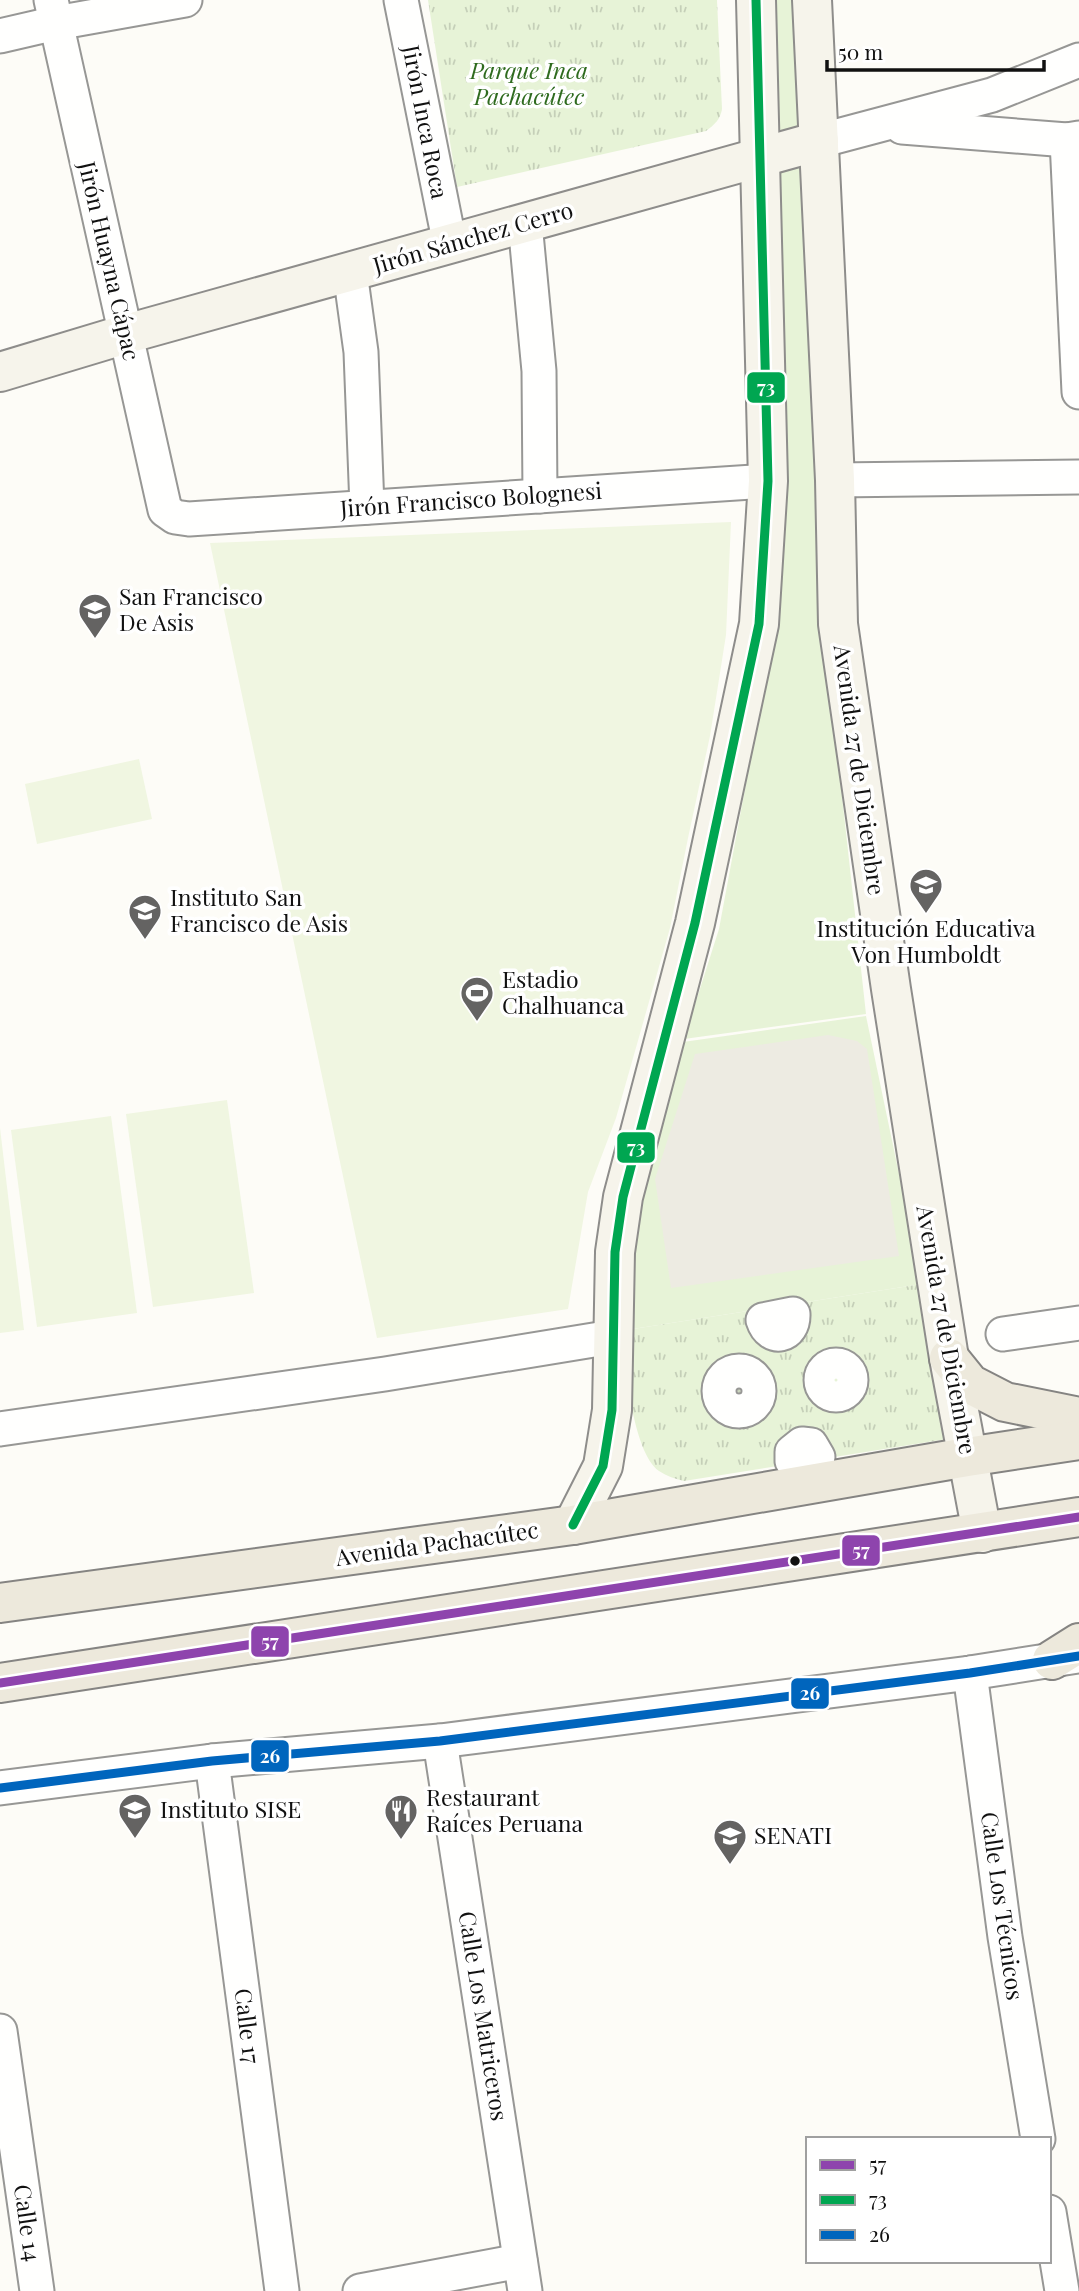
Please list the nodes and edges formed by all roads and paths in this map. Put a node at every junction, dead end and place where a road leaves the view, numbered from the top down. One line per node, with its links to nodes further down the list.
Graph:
1 (185, 0): 5 (street)
2 (401, 0): 13 (street, Jirón Inca Roca)
3 (756, 0): 11 (street)
4 (812, 0): 10 (street, Avenida 27 de Diciembre)
5 (53, 12): 6 (street); 15 (street, Jirón Huayna Cápac)
6 (0, 36)
7 (1079, 60): 8 (street)
8 (875, 125): 9 (street); 10 (street)
9 (1073, 139): 17 (street)
10 (819, 141): 11 (street, Jirón Sánchez Cerro); 19 (street, Avenida 27 de Diciembre)
11 (761, 157): 12 (street, Jirón Sánchez Cerro); 20 (street)
12 (525, 223): 13 (street, Jirón Sánchez Cerro); 21 (street)
13 (450, 245): 14 (street, Jirón Sánchez Cerro)
14 (350, 272): 15 (street, Jirón Sánchez Cerro); 22 (street)
15 (126, 334): 16 (street, Jirón Sánchez Cerro); 23 (street, Jirón Huayna Cápac)
16 (0, 372)
17 (1079, 392)
18 (1079, 477): 19 (street)
19 (835, 480): 27 (street, Avenida 27 de Diciembre)
20 (768, 481): 21 (street, Jirón Francisco Bolognesi); 26 (street)
21 (540, 496): 22 (street, Jirón Francisco Bolognesi)
22 (367, 507): 23 (street, Jirón Francisco Bolognesi)
23 (175, 517)
24 (1079, 1323): 25 (street)
25 (1003, 1334)
26 (612, 1337): 29 (street); 33 (street)
27 (948, 1358): 28 (main road); 31 (street, Avenida 27 de Diciembre)
28 (1079, 1418)
29 (0, 1429)
30 (1079, 1440): 31 (main road, Avenida Pachacútec)
31 (967, 1457): 33 (main road, Avenida Pachacútec); 34 (street, Avenida 27 de Diciembre)
32 (1079, 1517): 34 (main road)
33 (573, 1525): 35 (main road, Avenida Pachacútec)
34 (982, 1533): 38 (main road)
35 (0, 1603)
36 (1070, 1653): 37 (street)
37 (970, 1673): 39 (street); 43 (street, Calle Los Técnicos)
38 (0, 1683)
39 (440, 1741): 40 (street); 45 (street, Calle Los Matriceros)
40 (212, 1761): 41 (street); 47 (street, Calle 17)
41 (0, 1788)
42 (0, 2031): 46 (street, Calle 14)
43 (1038, 2137)
44 (1051, 2223): 49 (street)
45 (522, 2276): 48 (street)
46 (37, 2291)
47 (282, 2291)
48 (360, 2291)
49 (1062, 2291)

